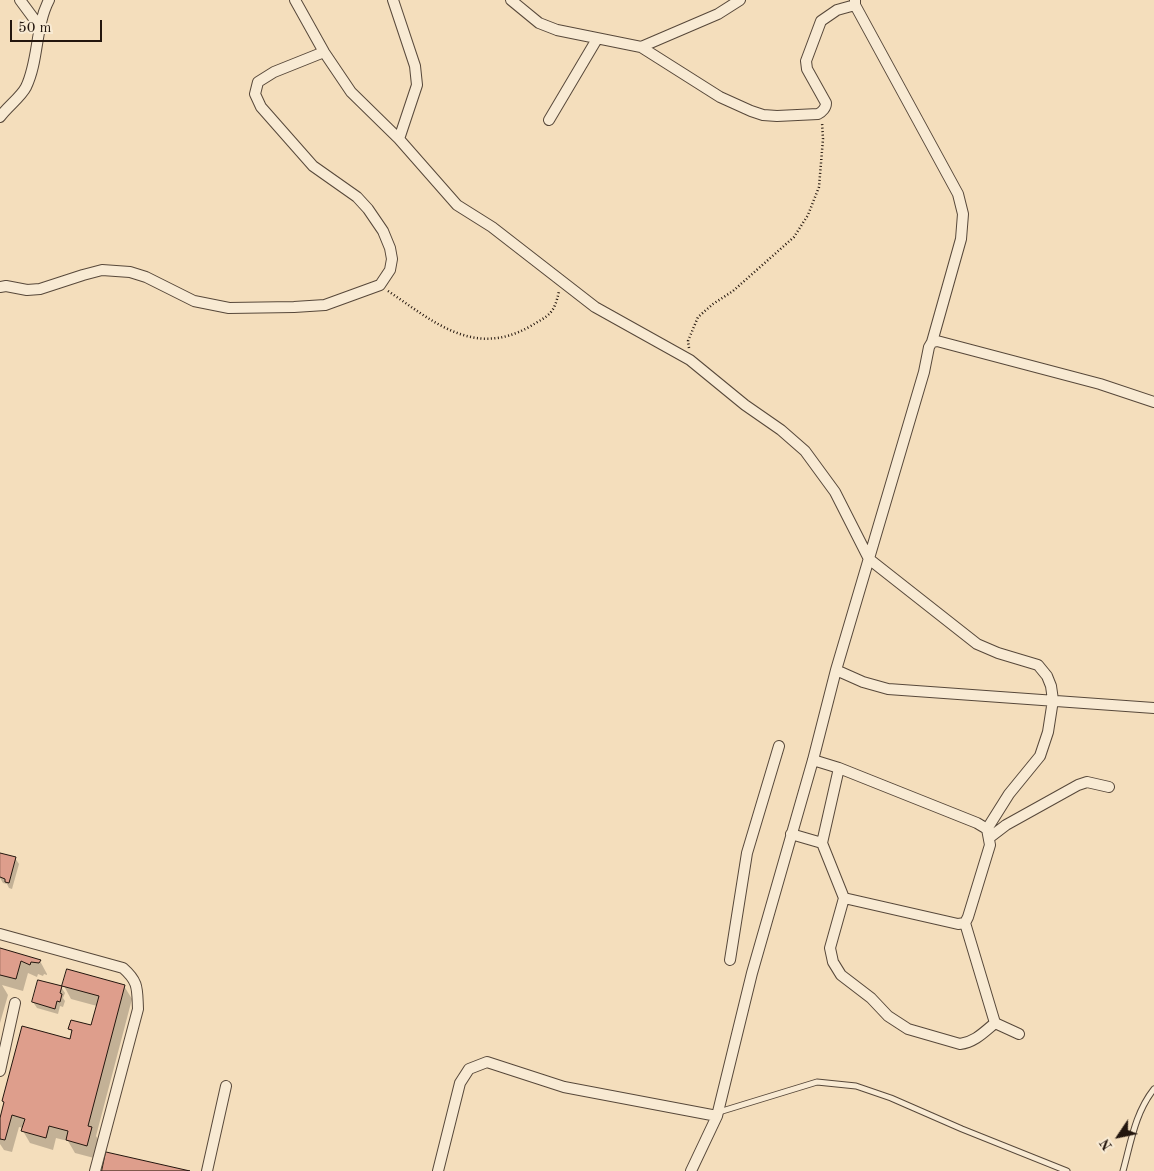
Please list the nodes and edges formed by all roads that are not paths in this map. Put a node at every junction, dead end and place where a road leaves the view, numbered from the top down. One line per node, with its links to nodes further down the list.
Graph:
1 (20, 0): 8 (street)
2 (49, 0): 8 (street)
3 (295, 0): 11 (street)
4 (393, 0): 14 (street)
5 (511, 0): 9 (street)
6 (740, 0): 10 (street)
7 (855, 3): 10 (street); 16 (street)
8 (40, 27): 12 (street)
9 (597, 39): 10 (street); 13 (street)
10 (641, 47)
11 (324, 52): 14 (street); 15 (street)
12 (0, 117)
13 (549, 120)
14 (399, 139): 18 (street)
15 (0, 287)
16 (932, 342): 17 (street); 18 (street)
17 (1154, 402)
18 (869, 559): 19 (street); 20 (street)
19 (836, 670): 20 (street); 23 (street)
20 (1053, 700): 21 (street); 27 (street)
21 (1154, 708)
22 (779, 746): 32 (street)
23 (813, 760): 24 (street); 26 (street)
24 (838, 768): 27 (street); 28 (street)
25 (1109, 787): 27 (street)
26 (791, 834): 28 (street); 39 (street)
27 (988, 834): 30 (street)
28 (822, 843): 29 (street)
29 (844, 898): 30 (street); 34 (street)
30 (965, 923): 34 (street)
31 (0, 934): 40 (street)
32 (730, 960)
33 (16, 1003): 36 (street)
34 (995, 1023): 35 (street)
35 (1019, 1034)
36 (0, 1071)
37 (226, 1086): 41 (street)
38 (1154, 1089): 45 (lane)
39 (718, 1114): 42 (street); 43 (street); 44 (lane)
40 (95, 1171)
41 (206, 1171)
42 (438, 1171)
43 (691, 1171)
44 (1067, 1171)
45 (1123, 1171)

